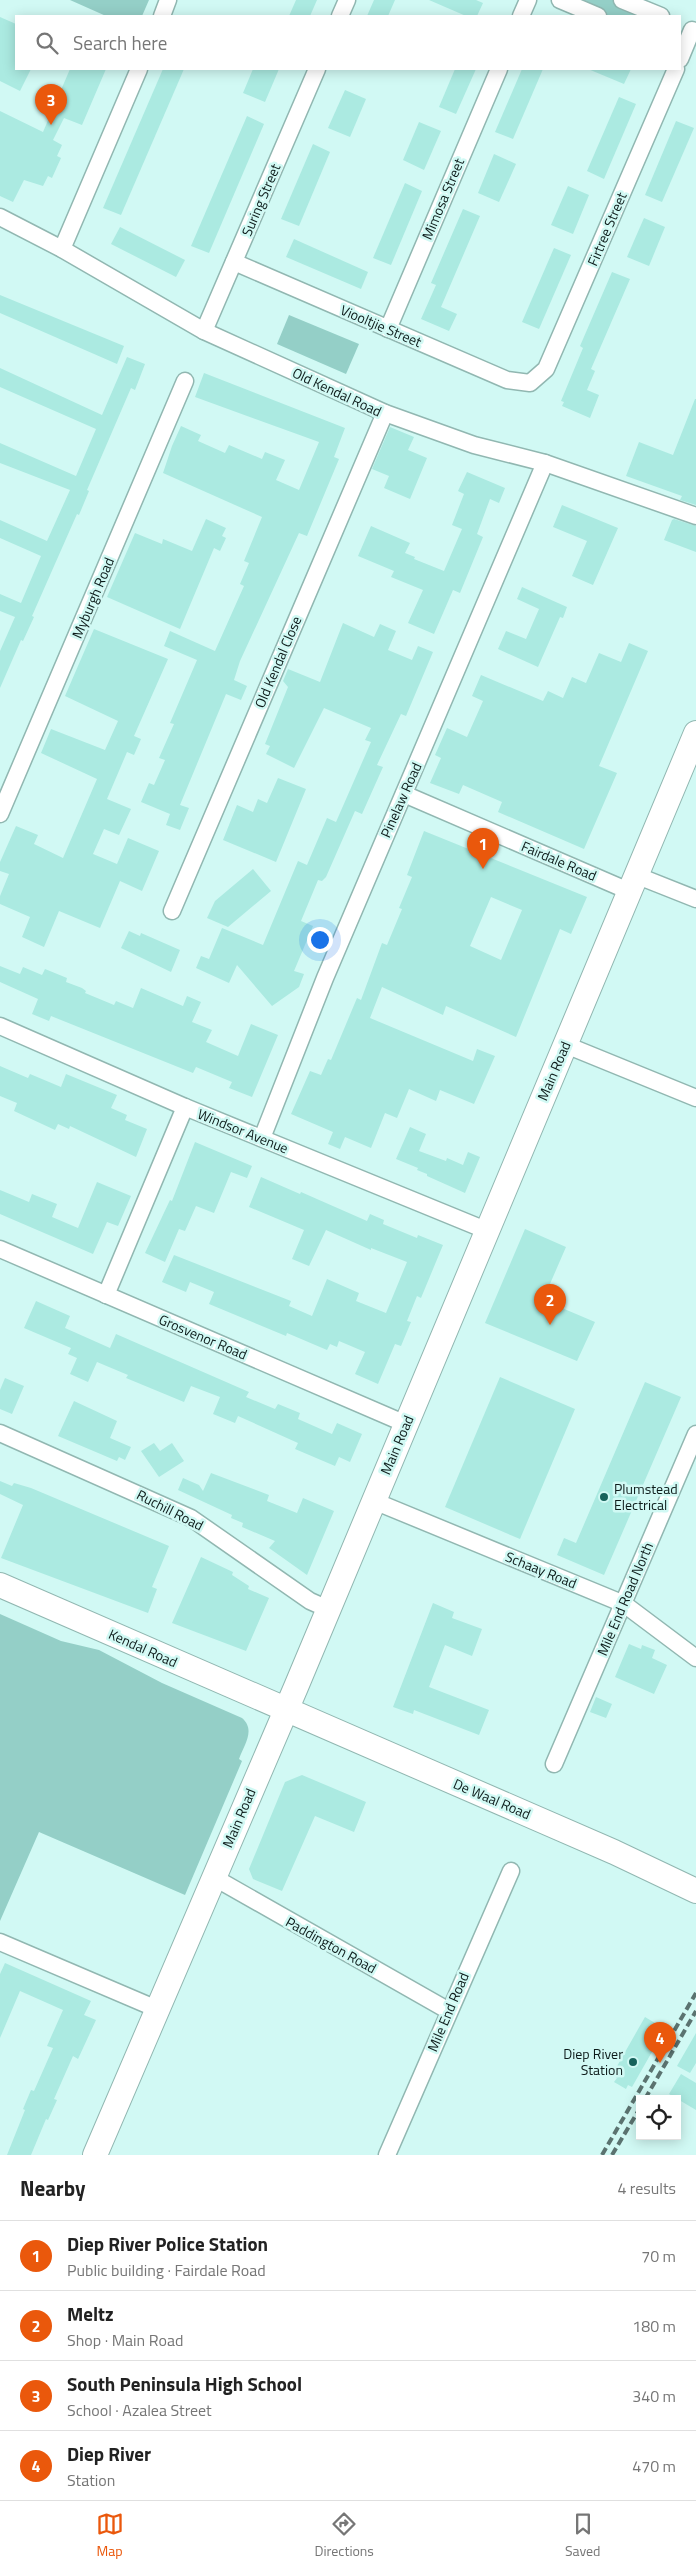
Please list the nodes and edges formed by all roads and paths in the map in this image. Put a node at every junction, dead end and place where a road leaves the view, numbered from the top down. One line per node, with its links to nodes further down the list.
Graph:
1 (168, 0): 6 (street)
2 (347, 0): 7 (street)
3 (528, 0): 8 (street)
4 (560, 0): 9 (street)
5 (622, 0): 10 (street)
6 (162, 15)
7 (340, 15)
8 (521, 15)
9 (596, 15)
10 (659, 15)
11 (689, 28): 12 (street)
12 (685, 55)
13 (139, 70): 18 (street)
14 (317, 70): 19 (street, Suring Street)
15 (498, 70): 20 (street, Mimosa Street)
16 (676, 70): 23 (street, Firtree Street)
17 (0, 217): 18 (street, Old Kendal Road)
18 (62, 249): 21 (street, Old Kendal Road)
19 (234, 262): 20 (street, Viooltjie Street); 21 (street, Suring Street)
20 (388, 329): 23 (street, Viooltjie Street)
21 (204, 331): 24 (street, Old Kendal Road)
22 (185, 381): 29 (street, Myburgh Road)
23 (530, 383)
24 (385, 414): 25 (street, Old Kendal Road); 32 (street, Old Kendal Close)
25 (545, 463): 26 (street, Old Kendal Road); 28 (street, Pinelaw Road)
26 (696, 516)
27 (696, 733): 30 (main road, Main Road)
28 (404, 794): 30 (street, Fairdale Road); 37 (street, Pinelaw Road)
29 (0, 814)
30 (634, 884): 31 (street, Fairdale Road); 34 (main road, Main Road)
31 (696, 899)
32 (172, 911)
33 (0, 1026): 36 (street, Windsor Avenue)
34 (566, 1045): 35 (street); 38 (main road, Main Road)
35 (696, 1098)
36 (185, 1107): 37 (street, Windsor Avenue); 40 (street)
37 (262, 1138): 38 (street, Windsor Avenue)
38 (488, 1230): 41 (main road, Main Road)
39 (0, 1249): 40 (street, Grosvenor Road)
40 (106, 1295): 41 (street, Grosvenor Road)
41 (406, 1424): 44 (main road, Main Road)
42 (0, 1433): 47 (street, Ruchill Road)
43 (696, 1434): 46 (street, Mile End Road North)
44 (374, 1501): 46 (street, Schaay Road); 47 (main road, Main Road)
45 (0, 1585): 49 (main road, Kendal Road)
46 (624, 1604): 48 (street, Schaay Road); 50 (street, Mile End Road North)
47 (328, 1609): 49 (main road, Main Road)
48 (696, 1658)
49 (286, 1711): 52 (main road, Main Road); 53 (main road, De Waal Road)
50 (554, 1764)
51 (511, 1870): 56 (street, Mile End Road)
52 (215, 1878): 55 (main road, Main Road); 56 (street, Paddington Road)
53 (696, 1891)
54 (0, 1942): 55 (street)
55 (158, 2009): 57 (main road, Main Road)
56 (448, 2011): 58 (street, Mile End Road)
57 (95, 2155)
58 (387, 2155)

